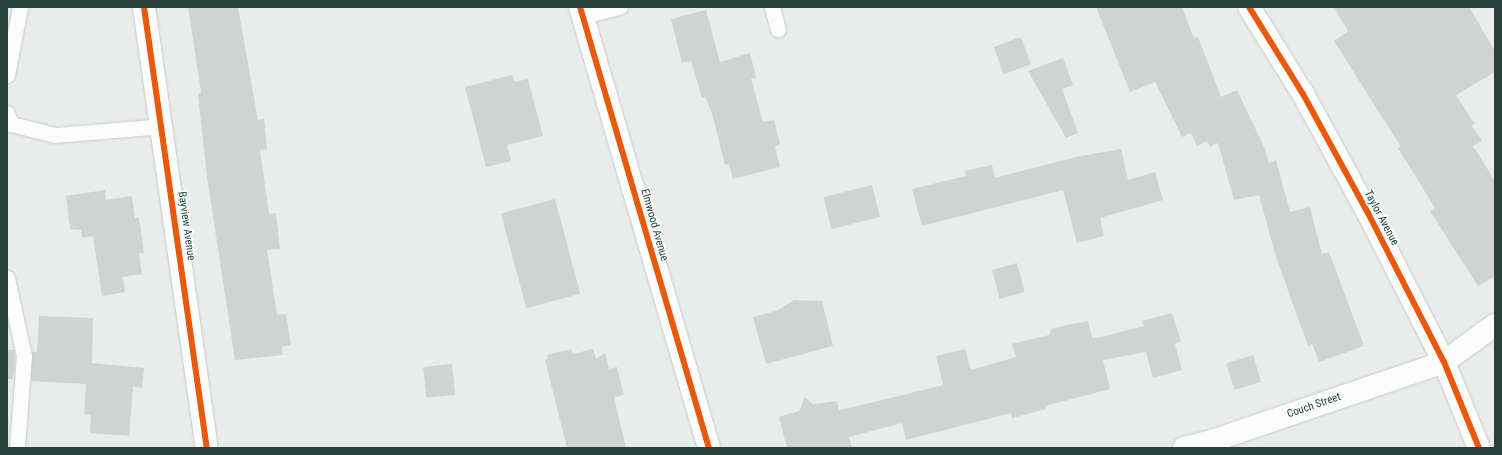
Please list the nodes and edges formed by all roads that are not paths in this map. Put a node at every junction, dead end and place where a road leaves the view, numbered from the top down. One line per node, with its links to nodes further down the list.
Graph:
1 (20, 7): 8 (lane)
2 (144, 7): 10 (street, Bayview Avenue)
3 (620, 7): 6 (lane)
4 (772, 7): 7 (lane)
5 (1249, 7): 13 (street, Taylor Avenue)
6 (582, 12): 17 (street, Elmwood Avenue)
7 (778, 29)
8 (7, 75)
9 (7, 114): 10 (lane)
10 (162, 126): 16 (street, Bayview Avenue)
11 (7, 278): 15 (lane)
12 (1495, 325): 13 (street, Couch Street)
13 (1444, 362): 14 (street, Couch Street); 19 (street, Taylor Avenue)
14 (1213, 444): 18 (street, Couch Street)
15 (17, 448)
16 (207, 448)
17 (710, 448)
18 (1184, 448)
19 (1479, 448)

